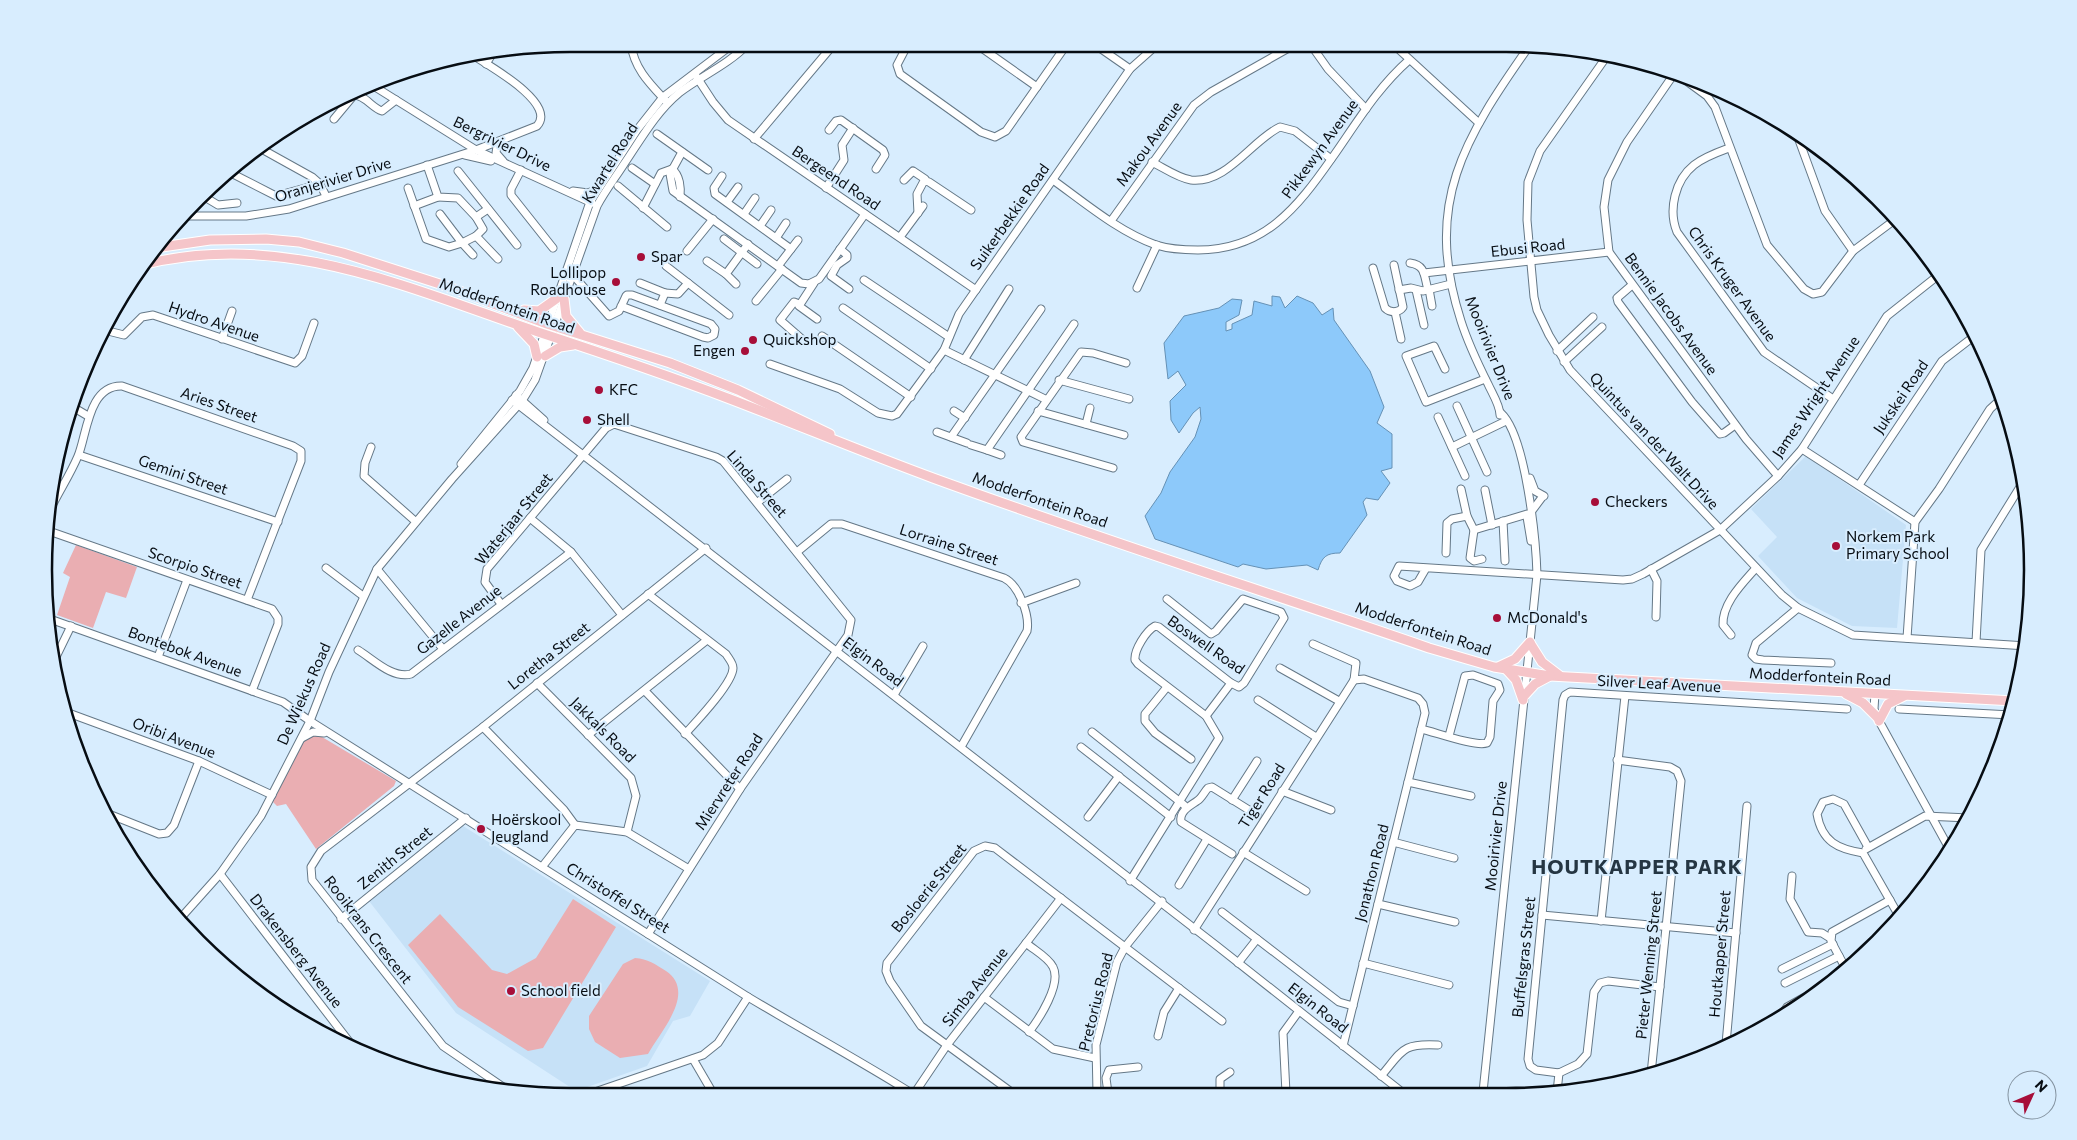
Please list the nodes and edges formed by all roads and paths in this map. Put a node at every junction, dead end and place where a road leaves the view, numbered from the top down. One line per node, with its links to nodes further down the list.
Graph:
1 (632, 52): 28 (street)
2 (724, 52): 17 (street); 21 (street, Kwartel Road)
3 (739, 52): 17 (street, Kwartel Road)
4 (827, 52): 36 (street)
5 (904, 52): 23 (street)
6 (987, 52): 23 (street)
7 (1061, 52): 23 (street)
8 (1106, 52): 20 (street)
9 (1149, 52): 20 (street, Suikerbekkie Road)
10 (1282, 52): 46 (street, Makou Avenue)
11 (1316, 52): 30 (street)
12 (1401, 52): 16 (street)
13 (1525, 53): 32 (street, Mooirivier Drive)
14 (489, 59): 19 (street)
15 (480, 60): 19 (street, Oranjerivier Drive)
16 (1409, 60): 30 (street, Pikkewyn Avenue); 32 (street)
17 (728, 61): 21 (street, Kwartel Road)
18 (1603, 61): 116 (street, Quintus van der Walt Drive)
19 (486, 64): 38 (street, Oranjerivier Drive)
20 (1130, 69): 58 (street, Suikerbekkie Road)
21 (696, 77): 28 (street, Kwartel Road); 36 (street, Bergeend Road)
22 (1670, 79): 112 (street, Bennie Jacobs Avenue)
23 (1037, 87)
24 (1695, 88): 40 (street)
25 (379, 89): 27 (street, Bergrivier Drive)
26 (362, 97): 27 (street)
27 (396, 100): 37 (street, Bergrivier Drive)
28 (665, 100): 65 (street, Kwartel Road); 77 (street, Kwartel Road)
29 (347, 103): 31 (street)
30 (1366, 109): 45 (street, Pikkewyn Avenue)
31 (334, 119)
32 (1479, 123): 124 (street, Mooirivier Drive)
33 (853, 128): 34 (street); 51 (street); 66 (street)
34 (829, 130)
35 (657, 134): 43 (street)
36 (754, 138): 66 (street, Bergeend Road)
37 (460, 141): 41 (street, Bergrivier Drive); 44 (street)
38 (501, 141): 41 (street, Oranjerivier Drive); 48 (street)
39 (1800, 144): 110 (street)
40 (1729, 148): 110 (street); 190 (street, Chris Kruger Avenue)
41 (476, 150): 44 (street, Oranjerivier Drive); 48 (street, Bergrivier Drive)
42 (266, 151): 60 (street)
43 (682, 152): 50 (street); 53 (street)
44 (456, 156): 47 (street, Oranjerivier Drive); 48 (street)
45 (1331, 159): 46 (street); 105 (street, Pikkewyn Avenue)
46 (1152, 162): 90 (street, Makou Avenue)
47 (427, 165): 69 (street, Oranjerivier Drive); 70 (street)
48 (510, 166): 52 (street, Bergrivier Drive)
49 (632, 168): 61 (street)
50 (672, 169): 61 (street); 91 (street)
51 (876, 169)
52 (521, 170): 67 (street, Bergrivier Drive); 106 (street)
53 (708, 170)
54 (458, 171): 80 (street)
55 (236, 175): 60 (street)
56 (722, 176): 74 (street)
57 (904, 180): 59 (street)
58 (1053, 180): 90 (street, Pikkewyn Avenue); 141 (street, Suikerbekkie Road)
59 (925, 181): 82 (street); 83 (street)
60 (320, 184): 69 (street)
61 (655, 184): 79 (street)
62 (618, 186): 79 (street)
63 (738, 187): 74 (street)
64 (408, 188): 76 (street)
65 (599, 188): 67 (street); 73 (street, Kwartel Road)
66 (826, 188): 86 (street, Bergeend Road)
67 (566, 189): 68 (street, Bergrivier Drive)
68 (576, 194): 73 (street, Bergrivier Drive); 88 (street)
69 (326, 196): 87 (street, Oranjerivier Drive)
70 (438, 197): 76 (street); 89 (street)
71 (755, 198): 85 (street)
72 (209, 200): 75 (street)
73 (590, 202): 77 (street, Bergrivier Drive); 88 (street, Kwartel Road)
74 (727, 202): 85 (street)
75 (237, 203)
76 (414, 206): 101 (street)
77 (597, 206): 126 (street, Kwartel Road)
78 (923, 206): 83 (street)
79 (643, 208): 95 (street)
80 (488, 209): 89 (street); 104 (street)
81 (771, 210): 94 (street)
82 (970, 210)
83 (918, 213): 97 (street)
84 (440, 214): 101 (street)
85 (744, 214): 94 (street)
86 (865, 214): 97 (street, Bergeend Road); 108 (street)
87 (193, 216)
88 (584, 216): 145 (street, Kwartel Road)
89 (476, 217): 96 (street)
90 (1112, 221): 105 (street, Pikkewyn Avenue)
91 (711, 222): 102 (street); 109 (street)
92 (786, 223): 98 (street)
93 (1891, 223): 110 (street)
94 (760, 226): 98 (street)
95 (667, 227)
96 (476, 236): 101 (street); 114 (street)
97 (900, 237): 141 (street, Bergeend Road)
98 (776, 238): 107 (street)
99 (724, 239): 111 (street)
100 (798, 240): 107 (street)
101 (462, 243): 113 (street)
102 (748, 244): 111 (street); 123 (street)
103 (167, 245): 140 (main road, Modderfontein Road)
104 (517, 245)
105 (1157, 245): 136 (street)
106 (553, 248)
107 (791, 249): 123 (street)
108 (840, 249): 133 (street); 138 (street)
109 (687, 251)
110 (1853, 251)
111 (742, 252): 119 (street); 127 (street)
112 (1609, 252): 116 (street, Ebusi Road); 135 (street, Bennie Jacobs Avenue)
113 (473, 255)
114 (498, 259)
115 (707, 261): 127 (street)
116 (1531, 262): 124 (street, Ebusi Road); 175 (street, Quintus van der Walt Drive)
117 (153, 263): 159 (main road, Modderfontein Road)
118 (1410, 263): 125 (street)
119 (757, 264)
120 (1394, 265): 142 (street)
121 (666, 266): 131 (street)
122 (1373, 268): 154 (street)
123 (779, 270): 133 (street); 146 (street)
124 (1449, 270): 125 (street, Ebusi Road); 134 (street, Mooirivier Drive)
125 (1424, 273): 137 (street)
126 (572, 274): 145 (street, Kwartel Road); 149 (street)
127 (726, 274): 132 (street)
128 (1934, 278): 190 (street, James Wright Avenue)
129 (864, 280): 168 (street)
130 (640, 283): 144 (street)
131 (688, 283): 144 (street); 155 (street)
132 (736, 284)
133 (812, 284): 147 (street)
134 (1451, 284): 137 (street); 184 (street, Mooirivier Drive)
135 (1632, 285): 204 (street, Bennie Jacobs Avenue); 204 (street)
136 (1137, 288)
137 (1428, 288): 143 (street); 150 (street)
138 (849, 289)
139 (1009, 289): 177 (street)
140 (457, 290): 145 (main road); 161 (main road, Modderfontein Road)
141 (976, 290): 168 (street, Suikerbekkie Road)
142 (1399, 290): 143 (street); 154 (street)
143 (1416, 290): 162 (street)
144 (665, 293): 148 (street)
145 (560, 299): 161 (street, Kwartel Road); 165 (main road)
146 (756, 301)
147 (799, 304): 157 (street); 172 (street)
148 (660, 305): 149 (street); 149 (street)
149 (621, 306)
150 (1432, 306)
151 (843, 308): 181 (street)
152 (1042, 309): 183 (street)
153 (232, 311): 169 (street)
154 (1395, 312): 170 (street)
155 (729, 315)
156 (1593, 317): 175 (street)
157 (817, 319)
158 (314, 323): 169 (street, Hydro Avenue)
159 (512, 323): 166 (main road, Modderfontein Road); 176 (main road)
160 (1074, 324): 186 (street)
161 (551, 325): 165 (main road, Modderfontein Road); 166 (street, Kwartel Road)
162 (1424, 325)
163 (1602, 327): 178 (street)
164 (111, 332): 169 (street, Hydro Avenue)
165 (580, 334): 211 (main road, Modderfontein Road)
166 (548, 335): 173 (main road, Modderfontein Road); 176 (street, De Wiekus Road)
167 (822, 336): 187 (street)
168 (949, 337): 174 (street, Suikerbekkie Road)
169 (222, 339)
170 (1401, 339)
171 (1970, 339): 225 (street, Jukskei Road)
172 (804, 341)
173 (576, 344): 176 (main road); 211 (main road, Modderfontein Road)
174 (944, 350): 177 (street); 181 (street, Suikerbekkie Road)
175 (1557, 351): 178 (street, Quintus van der Walt Drive)
176 (541, 357): 188 (street, De Wiekus Road); 192 (street, De Wiekus Road)
177 (964, 360): 183 (street)
178 (1564, 362): 240 (street, Quintus van der Walt Drive)
179 (1126, 363): 185 (street)
180 (770, 364): 187 (street, Suikerbekkie Road)
181 (931, 369): 187 (street, Suikerbekkie Road)
182 (1445, 369): 184 (street)
183 (995, 375): 186 (street); 200 (street)
184 (1485, 379): 202 (street, Mooirivier Drive)
185 (1059, 380): 189 (street); 191 (street)
186 (1028, 391): 191 (street); 214 (street)
187 (911, 397)
188 (514, 398): 192 (street, Elgin Road); 223 (street, De Wiekus Road)
189 (1129, 399)
190 (1834, 399): 213 (street, James Wright Avenue)
191 (1045, 400): 198 (street)
192 (520, 403): 216 (street, Elgin Road); 223 (street, De Wiekus Road)
193 (1997, 403): 237 (street)
194 (1456, 406): 208 (street)
195 (1090, 408): 203 (street)
196 (78, 410): 199 (street)
197 (954, 411): 200 (street)
198 (1038, 411): 203 (street); 219 (street)
199 (88, 416): 215 (street); 218 (street, Aries Street)
200 (965, 418): 207 (street)
201 (1438, 418): 212 (street)
202 (1505, 422): 208 (street); 209 (street, Mooirivier Drive); 231 (street, Mooirivier Drive)
203 (1086, 424): 206 (street)
204 (1735, 425): 222 (street, Bennie Jacobs Avenue)
205 (937, 432): 207 (street)
206 (1124, 435)
207 (951, 438): 214 (street)
208 (1471, 438): 212 (street); 220 (street)
209 (1514, 439): 231 (street, Mooirivier Drive); 231 (street)
210 (371, 447): 234 (street)
211 (851, 447): 286 (main road, Modderfontein Road)
212 (1452, 447): 221 (street)
213 (1802, 449): 222 (street, James Wright Avenue); 225 (street)
214 (986, 450): 217 (street)
215 (79, 455): 229 (street); 236 (street, Gemini Street)
216 (584, 455): 230 (street, Linda Street); 233 (street, Waterjaar Street); 242 (street, Elgin Road)
217 (1001, 455)
218 (302, 456): 236 (street, Scorpio Street)
219 (1113, 468)
220 (1487, 472)
221 (1465, 476)
222 (1778, 476): 240 (street, James Wright Avenue)
223 (452, 478): 234 (street, De Wiekus Road)
224 (787, 479): 230 (street)
225 (1859, 485): 237 (street)
226 (1461, 489): 232 (street)
227 (1485, 490): 238 (street)
228 (2018, 490): 274 (street)
229 (58, 495)
230 (758, 502): 244 (street, Linda Street)
231 (1529, 513): 235 (street); 248 (street, Mooirivier Drive)
232 (1468, 516): 239 (street); 245 (street)
233 (530, 518): 243 (street); 265 (street, Waterjaar Street)
234 (415, 521): 251 (street, De Wiekus Road)
235 (1503, 521): 238 (street); 247 (street)
236 (278, 522): 263 (street, Scorpio Street)
237 (1914, 522): 272 (street)
238 (1492, 525): 239 (street)
239 (1474, 530): 246 (street)
240 (1720, 530): 250 (street, Quintus van der Walt Drive); 253 (street, James Wright Avenue)
241 (54, 533): 257 (street, Scorpio Street)
242 (705, 549): 260 (street, Loretha Street); 280 (street, Elgin Road)
243 (571, 552): 265 (street, Gazelle Avenue); 267 (street)
244 (797, 552): 264 (street, Lorraine Street); 280 (street, Linda Street)
245 (1446, 553)
246 (1482, 559)
247 (1505, 560)
248 (1534, 563): 254 (street); 255 (street); 256 (street, Mooirivier Drive)
249 (326, 568): 261 (street)
250 (1756, 568): 266 (street, Quintus van der Walt Drive); 271 (street)
251 (377, 569): 261 (street, De Wiekus Road); 279 (street)
252 (1426, 570): 254 (street, James Wright Avenue)
253 (1651, 570): 255 (street, James Wright Avenue); 268 (street)
254 (1520, 575): 256 (street, James Wright Avenue)
255 (1549, 576): 256 (street, James Wright Avenue); 259 (street)
256 (1535, 578): 259 (street, Mooirivier Drive)
257 (187, 580): 263 (street, Scorpio Street); 283 (street)
258 (1076, 583): 264 (street)
259 (1534, 591): 275 (street, Mooirivier Drive)
260 (648, 594): 267 (street, Loretha Street); 273 (street)
261 (363, 596): 312 (street, De Wiekus Road)
262 (1167, 599): 292 (street, Boswell Road)
263 (247, 600): 294 (street)
264 (1021, 603): 322 (street, Lorraine Street)
265 (501, 604): 279 (street, Gazelle Avenue)
266 (1798, 608): 272 (street, Quintus van der Walt Drive); 284 (street)
267 (622, 615): 291 (street, Loretha Street)
268 (1656, 618)
269 (55, 621): 270 (street, Bontebok Avenue)
270 (71, 626): 282 (street); 283 (street, Bontebok Avenue)
271 (1731, 636)
272 (1907, 638): 274 (street, Quintus van der Walt Drive)
273 (707, 640): 295 (street); 316 (street)
274 (1976, 642): 277 (street, Quintus van der Walt Drive)
275 (1530, 643): 286 (main road); 287 (street, Mooirivier Drive); 289 (main road)
276 (1313, 644): 290 (street)
277 (2019, 645)
278 (923, 646): 298 (street)
279 (443, 649): 281 (street, Gazelle Avenue)
280 (836, 649): 298 (street, Elgin Road); 331 (street, Miervreter Road)
281 (358, 650)
282 (59, 651)
283 (158, 657): 294 (street, Bontebok Avenue)
284 (1831, 663)
285 (1280, 668): 304 (street)
286 (1502, 668): 287 (main road, Modderfontein Road); 301 (main road)
287 (1527, 672): 288 (main road, Modderfontein Road); 301 (street, Mooirivier Drive)
288 (1550, 676): 289 (main road, Modderfontein Road); 301 (main road)
289 (1561, 676): 296 (main road, Modderfontein Road)
290 (1354, 680): 304 (street, Tiger Road); 314 (street, Jonathon Road)
291 (537, 683): 313 (street, Loretha Street); 318 (street, Jakkals Road)
292 (1231, 683): 293 (street, Boswell Road); 310 (street)
293 (1167, 687): 310 (street, Boswell Road); 324 (street)
294 (252, 691): 312 (street, Bontebok Avenue)
295 (645, 691): 316 (street); 318 (street)
296 (1840, 691): 297 (main road, Modderfontein Road); 311 (main road)
297 (1874, 693): 299 (main road, Modderfontein Road); 311 (street)
298 (895, 694): 322 (street, Elgin Road)
299 (1907, 695): 305 (main road, Modderfontein Road); 311 (main road)
300 (1625, 696): 303 (street, Silver Leaf Avenue); 306 (street, Silver Leaf Avenue); 326 (street)
301 (1523, 698): 422 (street, Mooirivier Drive)
302 (1258, 700): 320 (street)
303 (1563, 700): 369 (street, Buffelsgras Street)
304 (1339, 701): 320 (street, Tiger Road)
305 (2008, 701)
306 (1847, 709)
307 (1899, 709): 309 (street)
308 (73, 715): 327 (street, Oribi Avenue)
309 (2004, 715)
310 (1206, 716): 336 (street, Boswell Road)
311 (1878, 719): 340 (street)
312 (310, 721): 317 (street, Christoffel Street); 321 (street, De Wiekus Road)
313 (482, 727): 330 (street, Loretha Street); 346 (street)
314 (1421, 729): 319 (street); 329 (street, Jonathon Road)
315 (1092, 732): 336 (street)
316 (685, 734): 331 (street)
317 (332, 735): 321 (street); 330 (street, Christoffel Street)
318 (588, 735): 347 (street, Jakkals Road)
319 (1449, 736): 319 (street)
320 (1316, 737): 332 (street, Tiger Road)
321 (300, 739): 333 (street, De Wiekus Road)
322 (961, 746): 358 (street, Elgin Road)
323 (1081, 747): 328 (street)
324 (1191, 759)
325 (1257, 760): 335 (street)
326 (1617, 760): 371 (street); 373 (street, Pieter Wenning Street)
327 (199, 761): 333 (street, Oribi Avenue); 341 (street)
328 (1119, 776): 342 (street); 343 (street)
329 (1408, 782): 334 (street); 349 (street, Jonathon Road)
330 (408, 783): 344 (street, Christoffel Street); 370 (street, Rooikrans Crescent)
331 (740, 789): 356 (street, Miervreter Road)
332 (1282, 792): 338 (street); 352 (street, Tiger Road)
333 (272, 795): 357 (street, De Wiekus Road)
334 (1471, 796)
335 (1232, 800): 336 (street); 339 (street)
336 (1184, 804): 343 (street, Boswell Road); 348 (street)
337 (1747, 806): 375 (street, Houtkapper Street)
338 (1331, 810)
339 (1257, 815)
340 (1931, 816): 345 (street); 350 (street); 351 (street)
341 (115, 817)
342 (1088, 817)
343 (1172, 817): 358 (street, Boswell Road)
344 (466, 818): 355 (street, Christoffel Street); 370 (street, Zenith Street)
345 (1961, 818)
346 (575, 824): 347 (street); 355 (street)
347 (628, 832): 356 (street)
348 (1207, 840): 353 (street); 360 (street)
349 (1393, 842): 354 (street); 365 (street, Jonathon Road)
350 (1946, 843)
351 (1866, 850): 351 (street); 363 (street)
352 (1243, 852): 361 (street); 374 (street, Tiger Road)
353 (1232, 854)
354 (1454, 858)
355 (542, 867): 376 (street, Christoffel Street)
356 (689, 869): 376 (street, Miervreter Road)
357 (220, 874): 368 (street, De Wiekus Road); 395 (street, Drakensberg Avenue)
358 (1132, 875): 364 (street, Elgin Road)
359 (1792, 876): 378 (street)
360 (1179, 885)
361 (1306, 891)
362 (1061, 898): 379 (street, Simba Avenue); 380 (street, Bosloerie Street); 400 (street, Bosloerie Street)
363 (1890, 900): 366 (street); 378 (street)
364 (1161, 902): 374 (street, Elgin Road); 380 (street, Pretorius Road)
365 (1378, 904): 372 (street); 383 (street, Jonathon Road)
366 (1896, 911)
367 (1222, 912): 377 (street)
368 (184, 914)
369 (1542, 914): 371 (street); 408 (street, Buffelsgras Street)
370 (341, 919): 410 (street, Rooikrans Crescent)
371 (1601, 921): 373 (street)
372 (1455, 922)
373 (1667, 926): 375 (street); 388 (street, Pieter Wenning Street)
374 (1195, 929): 382 (street, Elgin Road)
375 (1736, 933): 399 (street, Houtkapper Street)
376 (648, 934): 390 (street, Christoffel Street)
377 (1257, 939): 382 (street); 392 (street)
378 (1831, 939): 381 (street); 385 (street)
379 (1026, 944): 391 (street, Simba Avenue); 396 (street)
380 (1125, 946): 389 (street, Bosloerie Street); 403 (street, Pretorius Road)
381 (1839, 956): 384 (street); 386 (street)
382 (1238, 963): 393 (street, Elgin Road)
383 (1363, 963): 387 (street); 392 (street, Jonathon Road)
384 (1843, 963)
385 (1782, 969)
386 (1785, 983)
387 (1449, 985)
388 (1660, 987): 406 (street, Pieter Wenning Street); 408 (street)
389 (1179, 988): 394 (street, Bosloerie Street); 398 (street)
390 (748, 997): 404 (street); 414 (street, Christoffel Street)
391 (984, 997): 396 (street); 400 (street, Simba Avenue)
392 (1353, 1006): 402 (street, Jonathon Road)
393 (1299, 1011): 402 (street, Elgin Road); 420 (street)
394 (1222, 1021)
395 (341, 1032): 397 (street, Drakensberg Avenue)
396 (1029, 1032): 403 (street)
397 (344, 1035)
398 (1158, 1036)
399 (1727, 1038)
400 (947, 1045): 415 (street, Simba Avenue); 416 (street, Bosloerie Street)
401 (1438, 1045): 409 (street)
402 (1343, 1046): 409 (street, Elgin Road)
403 (1095, 1058): 417 (street, Pretorius Road)
404 (693, 1059): 412 (street); 413 (street)
405 (1138, 1067): 418 (street)
406 (1652, 1067)
407 (1230, 1072): 419 (street)
408 (1559, 1073): 411 (street)
409 (1382, 1076): 421 (street, Elgin Road)
410 (490, 1081)
411 (1558, 1085)
412 (607, 1088)
413 (710, 1088)
414 (904, 1088)
415 (918, 1088)
416 (1006, 1088)
417 (1098, 1088)
418 (1107, 1088)
419 (1220, 1088)
420 (1286, 1088)
421 (1397, 1088)
422 (1483, 1088)

